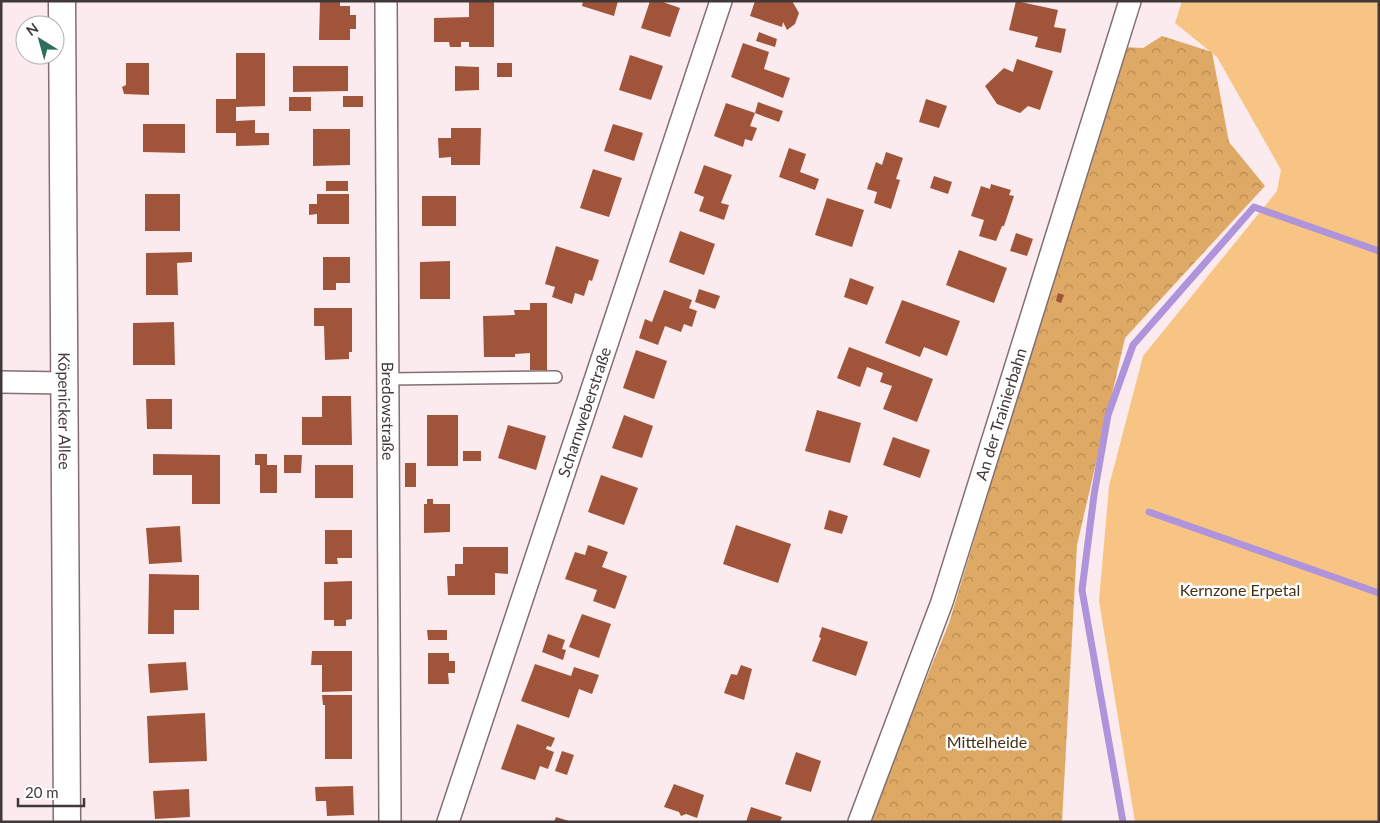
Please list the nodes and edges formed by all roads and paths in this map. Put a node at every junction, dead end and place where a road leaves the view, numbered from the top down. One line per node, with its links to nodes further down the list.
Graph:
1 (62, 1): 8 (street, Köpenicker Allee)
2 (386, 1): 6 (street, Bredowstraße)
3 (721, 1): 11 (street, Scharnweberstraße)
4 (1130, 1): 12 (street, An der Trainierbahn)
5 (556, 377): 6 (lane)
6 (388, 379): 10 (street, Bredowstraße)
7 (1, 382): 8 (street)
8 (66, 383): 9 (street, Köpenicker Allee)
9 (67, 822)
10 (390, 822)
11 (448, 822)
12 (859, 822)

